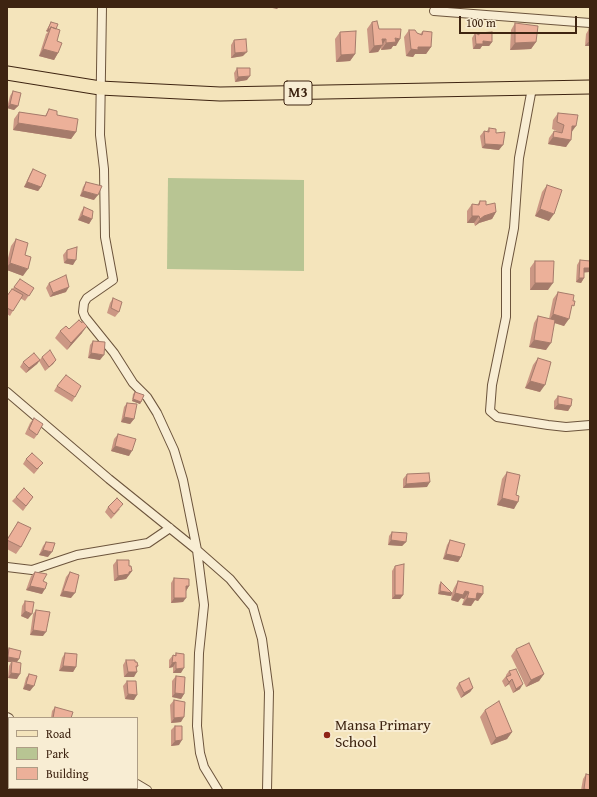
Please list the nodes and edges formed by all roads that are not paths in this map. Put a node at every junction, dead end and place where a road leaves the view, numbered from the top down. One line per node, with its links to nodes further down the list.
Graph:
1 (102, 7): 6 (street)
2 (434, 11): 3 (street)
3 (590, 23)
4 (7, 73): 6 (main road, M3)
5 (590, 87): 7 (main road, M3)
6 (100, 88): 7 (main road, M3); 11 (street)
7 (532, 88): 9 (street)
8 (7, 392): 10 (street)
9 (590, 426)
10 (170, 528): 11 (street); 12 (street)
11 (197, 550): 15 (street); 16 (street)
12 (7, 567)
13 (138, 785): 14 (street)
14 (147, 790)
15 (218, 790)
16 (267, 790)

